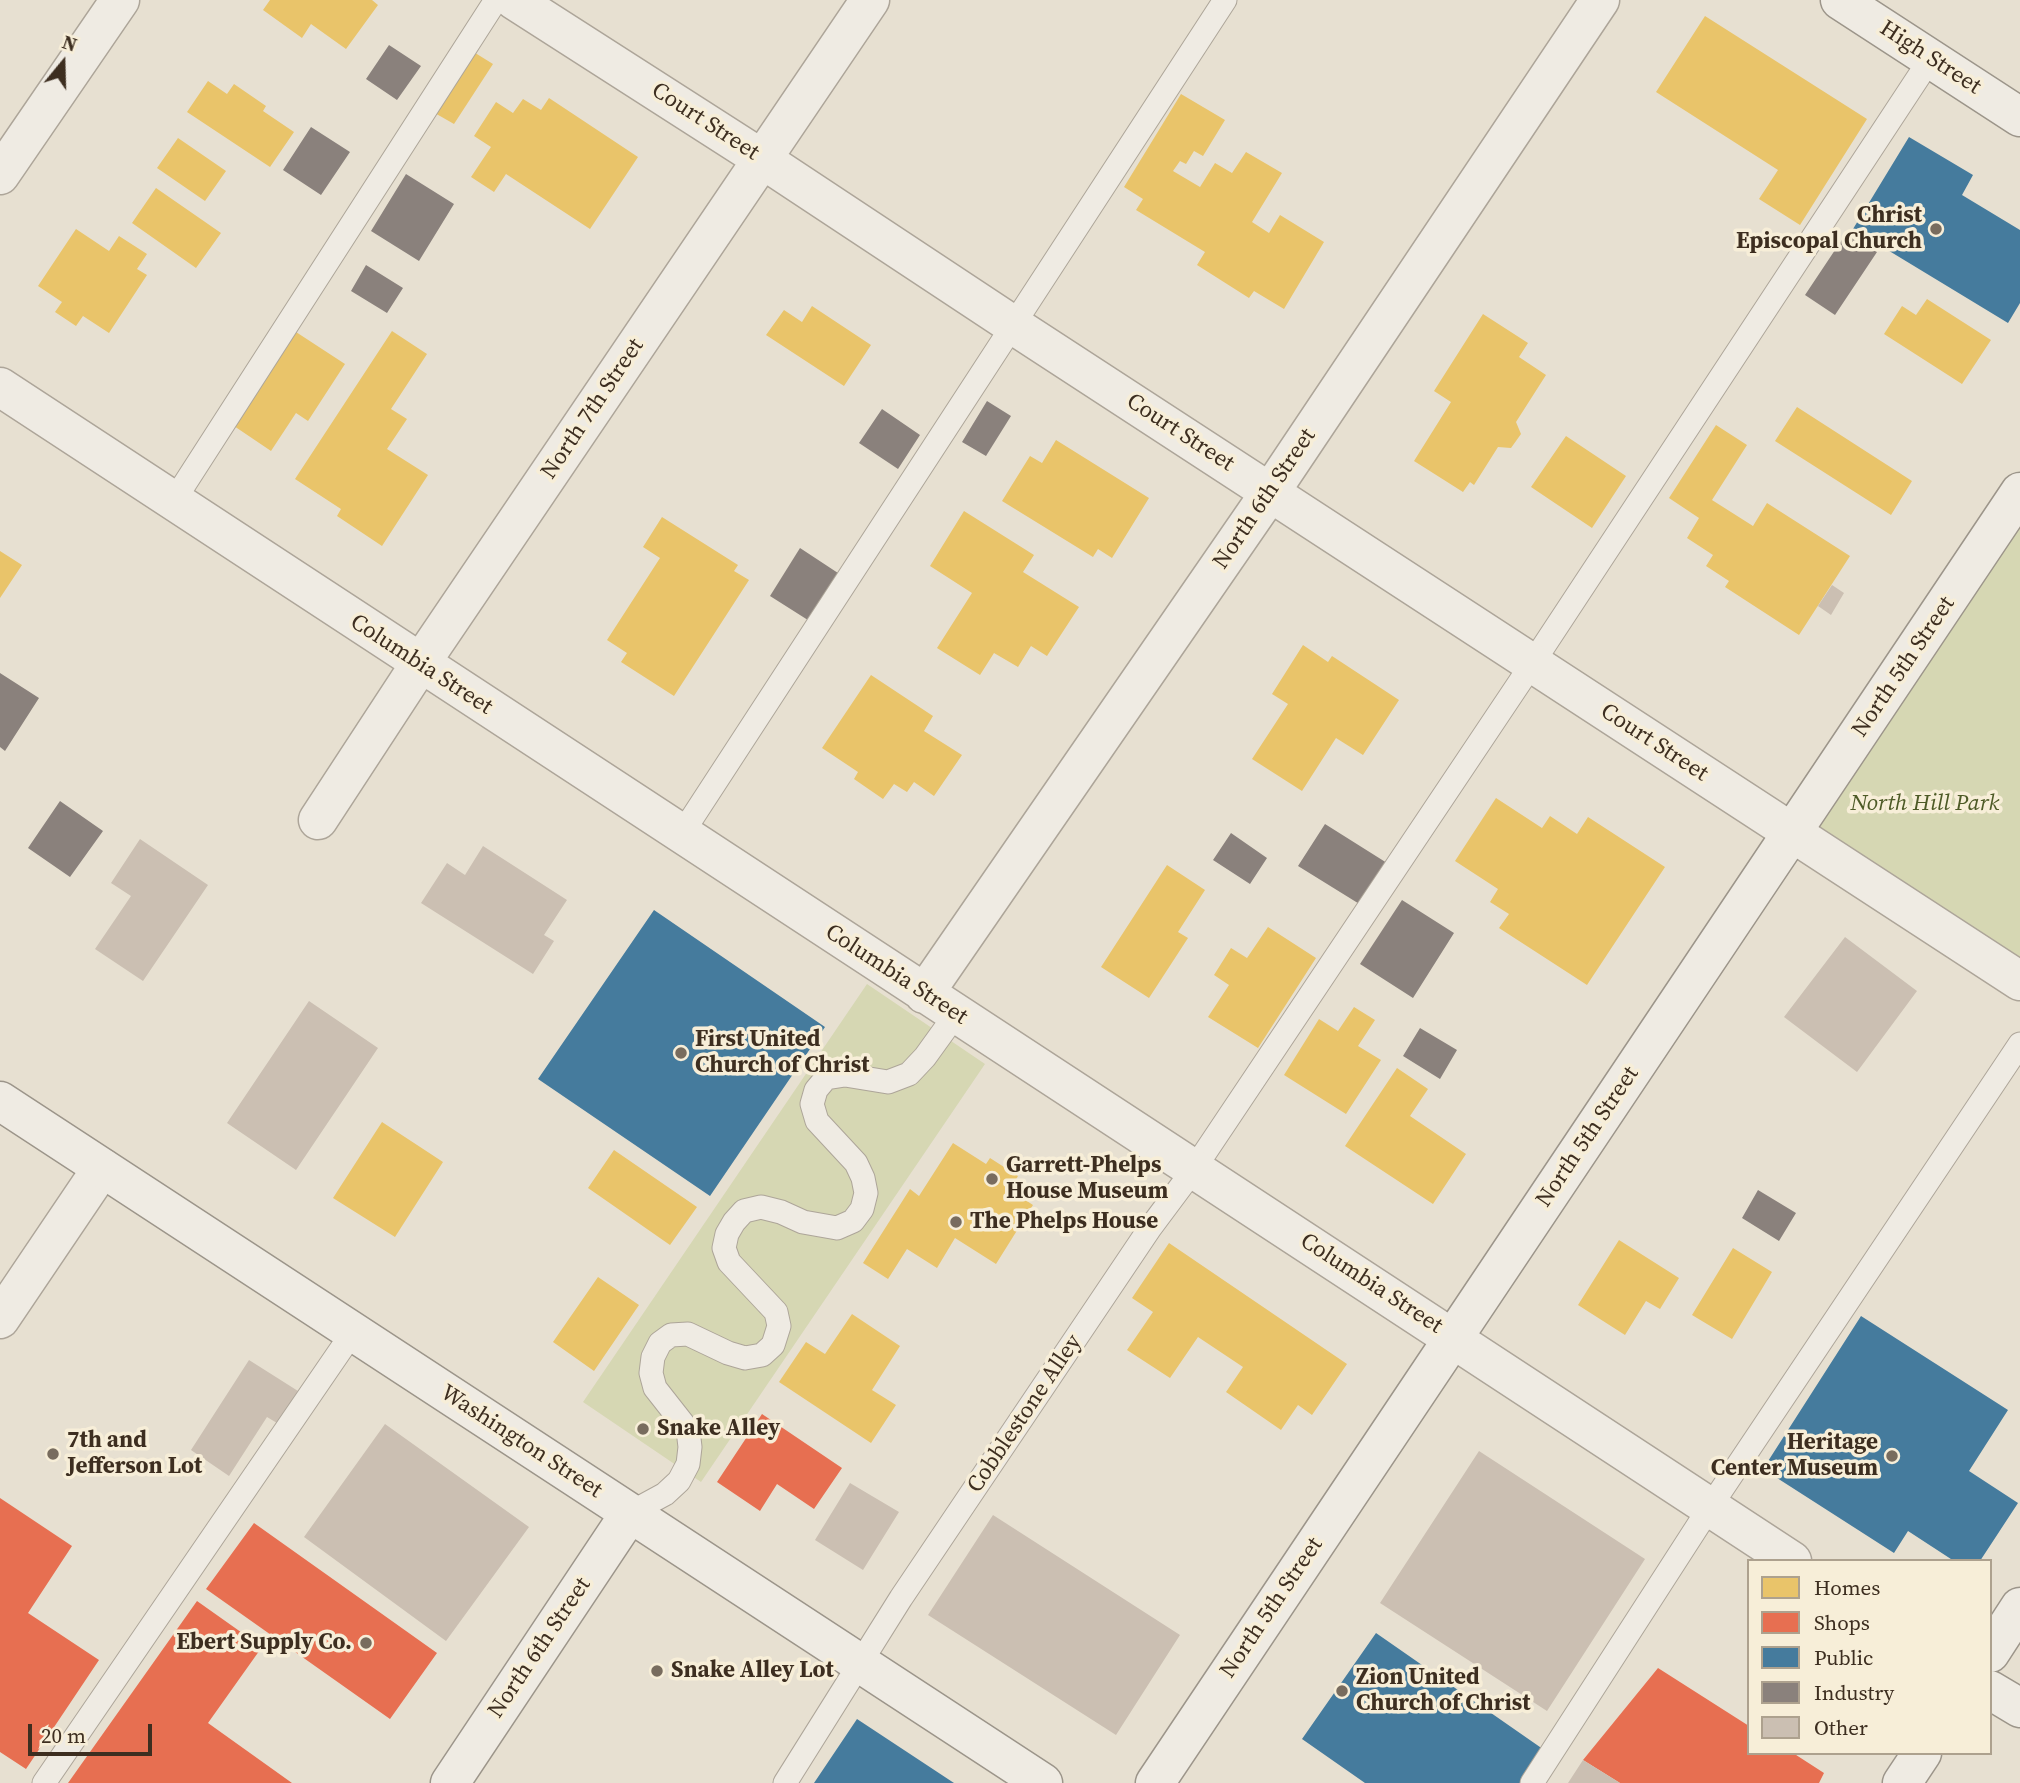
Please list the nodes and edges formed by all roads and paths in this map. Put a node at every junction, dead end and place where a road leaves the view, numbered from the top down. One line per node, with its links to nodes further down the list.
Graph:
1 (120, 0): 11 (street)
2 (496, 0): 16 (lane)
3 (514, 0): 10 (street, Court Street)
4 (870, 0): 10 (street, North 7th Street)
5 (1225, 0): 12 (lane)
6 (1601, 0): 14 (street, North 6th Street)
7 (1840, 0): 8 (street, High Street)
8 (1931, 58): 9 (street, High Street); 18 (lane, Cobblestone Alley)
9 (2020, 117)
10 (762, 159): 12 (street, Court Street); 17 (street, North 7th Street)
11 (0, 175)
12 (1013, 325): 14 (street, Court Street); 21 (lane)
13 (0, 387): 16 (street, Columbia Street)
14 (1271, 491): 18 (street, Court Street); 23 (street, North 6th Street)
15 (2020, 492): 20 (street, North 5th Street)
16 (173, 502): 17 (street, Columbia Street)
17 (420, 664): 19 (street, North 7th Street); 21 (street, Columbia Street)
18 (1532, 664): 20 (street, Court Street); 28 (lane, Cobblestone Alley)
19 (318, 820)
20 (1794, 832): 22 (street, Court Street); 31 (street, North 5th Street)
21 (681, 835): 23 (street, Columbia Street)
22 (2020, 981)
23 (924, 994): 24 (street, Columbia Street)
24 (956, 1014): 28 (street, Columbia Street); 33 (lane)
25 (2020, 1044): 32 (lane)
26 (0, 1101): 27 (street, Washington Street)
27 (102, 1168): 29 (street); 30 (street, Washington Street)
28 (1194, 1169): 31 (street, Columbia Street); 37 (lane, Cobblestone Alley)
29 (0, 1319)
30 (353, 1332): 33 (street, Washington Street); 41 (lane)
31 (1453, 1338): 32 (street, Columbia Street); 45 (street, North 5th Street)
32 (1710, 1507): 34 (street, Columbia Street); 46 (lane)
33 (629, 1513): 37 (street, Washington Street); 42 (street, North 6th Street)
34 (1789, 1559)
35 (2020, 1607): 36 (street)
36 (1992, 1650)
37 (859, 1663): 43 (lane, Cobblestone Alley); 44 (street, Washington Street)
38 (1992, 1691): 39 (street)
39 (2020, 1708)
40 (1921, 1755): 47 (street)
41 (44, 1783)
42 (450, 1783)
43 (785, 1783)
44 (1043, 1783)
45 (1155, 1783)
46 (1532, 1783)
47 (1902, 1783)

